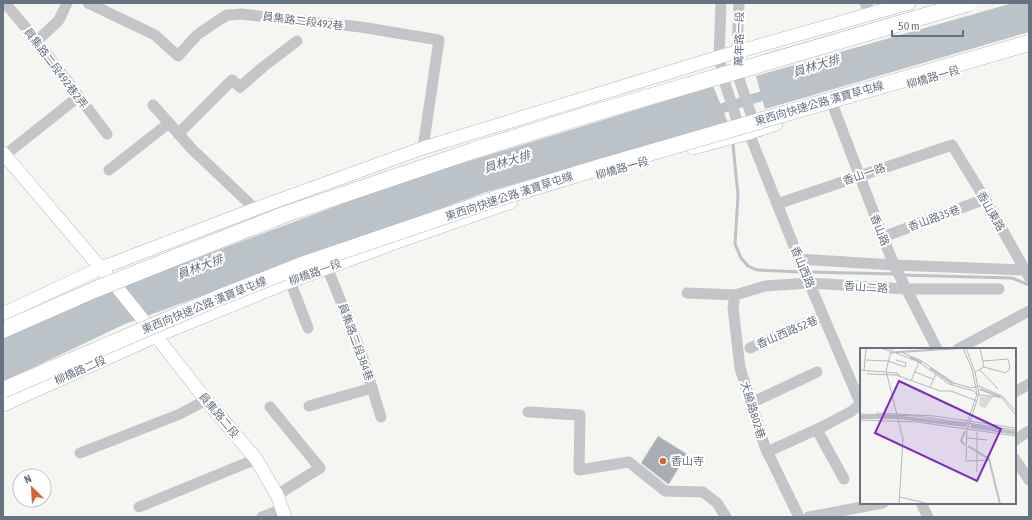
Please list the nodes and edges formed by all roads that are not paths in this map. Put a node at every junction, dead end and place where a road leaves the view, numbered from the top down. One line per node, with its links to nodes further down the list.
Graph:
1 (6, 3): 9 (street, 員集路二段492巷2弄)
2 (67, 3): 9 (street)
3 (88, 3): 23 (street, 員集路二段492巷)
4 (721, 3): 14 (street, 萬年路一段)
5 (740, 3): 13 (street, 萬年路一段)
6 (909, 3): 8 (main road)
7 (970, 3): 46 (highway, bridge)
8 (868, 8): 13 (main road)
9 (37, 41): 15 (street, 員集路二段492巷2弄)
10 (297, 41): 21 (street)
11 (1029, 43): 54 (highway, 東西向快速公路 漢寶草屯線, bridge)
12 (1029, 50): 17 (main road, 柳橋路一段)
13 (737, 52): 14 (main road); 19 (street, 萬年路一段)
14 (719, 57): 19 (street, 萬年路一段); 23 (main road)
15 (78, 97): 20 (street, 員集路二段492巷2弄); 24 (street)
16 (153, 105): 18 (street)
17 (833, 106): 19 (main road, 柳橋路一段); 26 (street, 香山路)
18 (169, 123): 21 (street); 25 (street)
19 (749, 133): 28 (street, 香山西路); 34 (main road, 柳橋路一段)
20 (107, 134)
21 (178, 134): 29 (street)
22 (952, 145): 26 (street, 香山一路); 27 (street, 香山東路)
23 (423, 148): 29 (main road)
24 (4, 154): 35 (main road)
25 (109, 170)
26 (860, 176): 28 (street, 香山一路); 30 (street, 香山路)
27 (985, 199): 30 (street, 香山路35巷); 33 (street, 香山東路)
28 (777, 204): 31 (street, 香山西路)
29 (255, 209): 35 (main road)
30 (883, 237): 32 (street, 香山路)
31 (799, 259): 32 (street); 37 (street, 香山西路)
32 (894, 265): 33 (street); 38 (street, 香山路)
33 (1025, 266)
34 (327, 267): 36 (main road, 柳橋路一段); 53 (street, 員集路二段384巷)
35 (101, 268): 43 (main road); 47 (main road, 員集路二段)
36 (290, 281): 45 (street); 47 (main road, 柳橋路一段)
37 (809, 283): 38 (street, 香山二路); 41 (street, 香山二路); 44 (street, 香山西路)
38 (906, 289): 39 (street, 香山二路); 49 (street, 香山路)
39 (999, 289)
40 (687, 293): 41 (street, 香山二路)
41 (735, 295): 58 (street, 大饒路802巷)
42 (1029, 311): 50 (street)
43 (3, 314)
44 (823, 316): 48 (street, 香山西路52巷); 57 (street, 香山西路)
45 (308, 328)
46 (3, 330)
47 (156, 336): 56 (main road, 員集路二段); 59 (main road, 柳橋路二段)
48 (750, 348)
49 (936, 348)
50 (960, 348)
51 (816, 372): 58 (street)
52 (1029, 384): 55 (street)
53 (372, 388): 60 (street); 63 (street, 員集路二段384巷)
54 (3, 390)
55 (1016, 391)
56 (206, 400): 68 (street); 69 (main road, 員集路二段)
57 (860, 401): 64 (street)
58 (751, 403): 67 (street, 大饒路802巷)
59 (3, 405)
60 (309, 406)
61 (270, 408): 73 (street)
62 (528, 412): 79 (street)
63 (381, 417)
64 (817, 430): 67 (street); 71 (street)
65 (1029, 431): 66 (street)
66 (1016, 439)
67 (767, 452): 81 (street, 大饒路802巷)
68 (80, 453)
69 (256, 459): 73 (main road, 員集路二段); 77 (street)
70 (1016, 460): 72 (street)
71 (844, 479)
72 (1029, 480)
73 (278, 495): 78 (main road, 員集路二段)
74 (879, 504): 76 (street)
75 (922, 504): 84 (street)
76 (872, 506): 82 (street); 83 (street)
77 (140, 507)
78 (284, 513): 80 (street)
79 (722, 516)
80 (262, 517)
81 (799, 517)
82 (809, 517)
83 (869, 517)
84 (928, 517)

